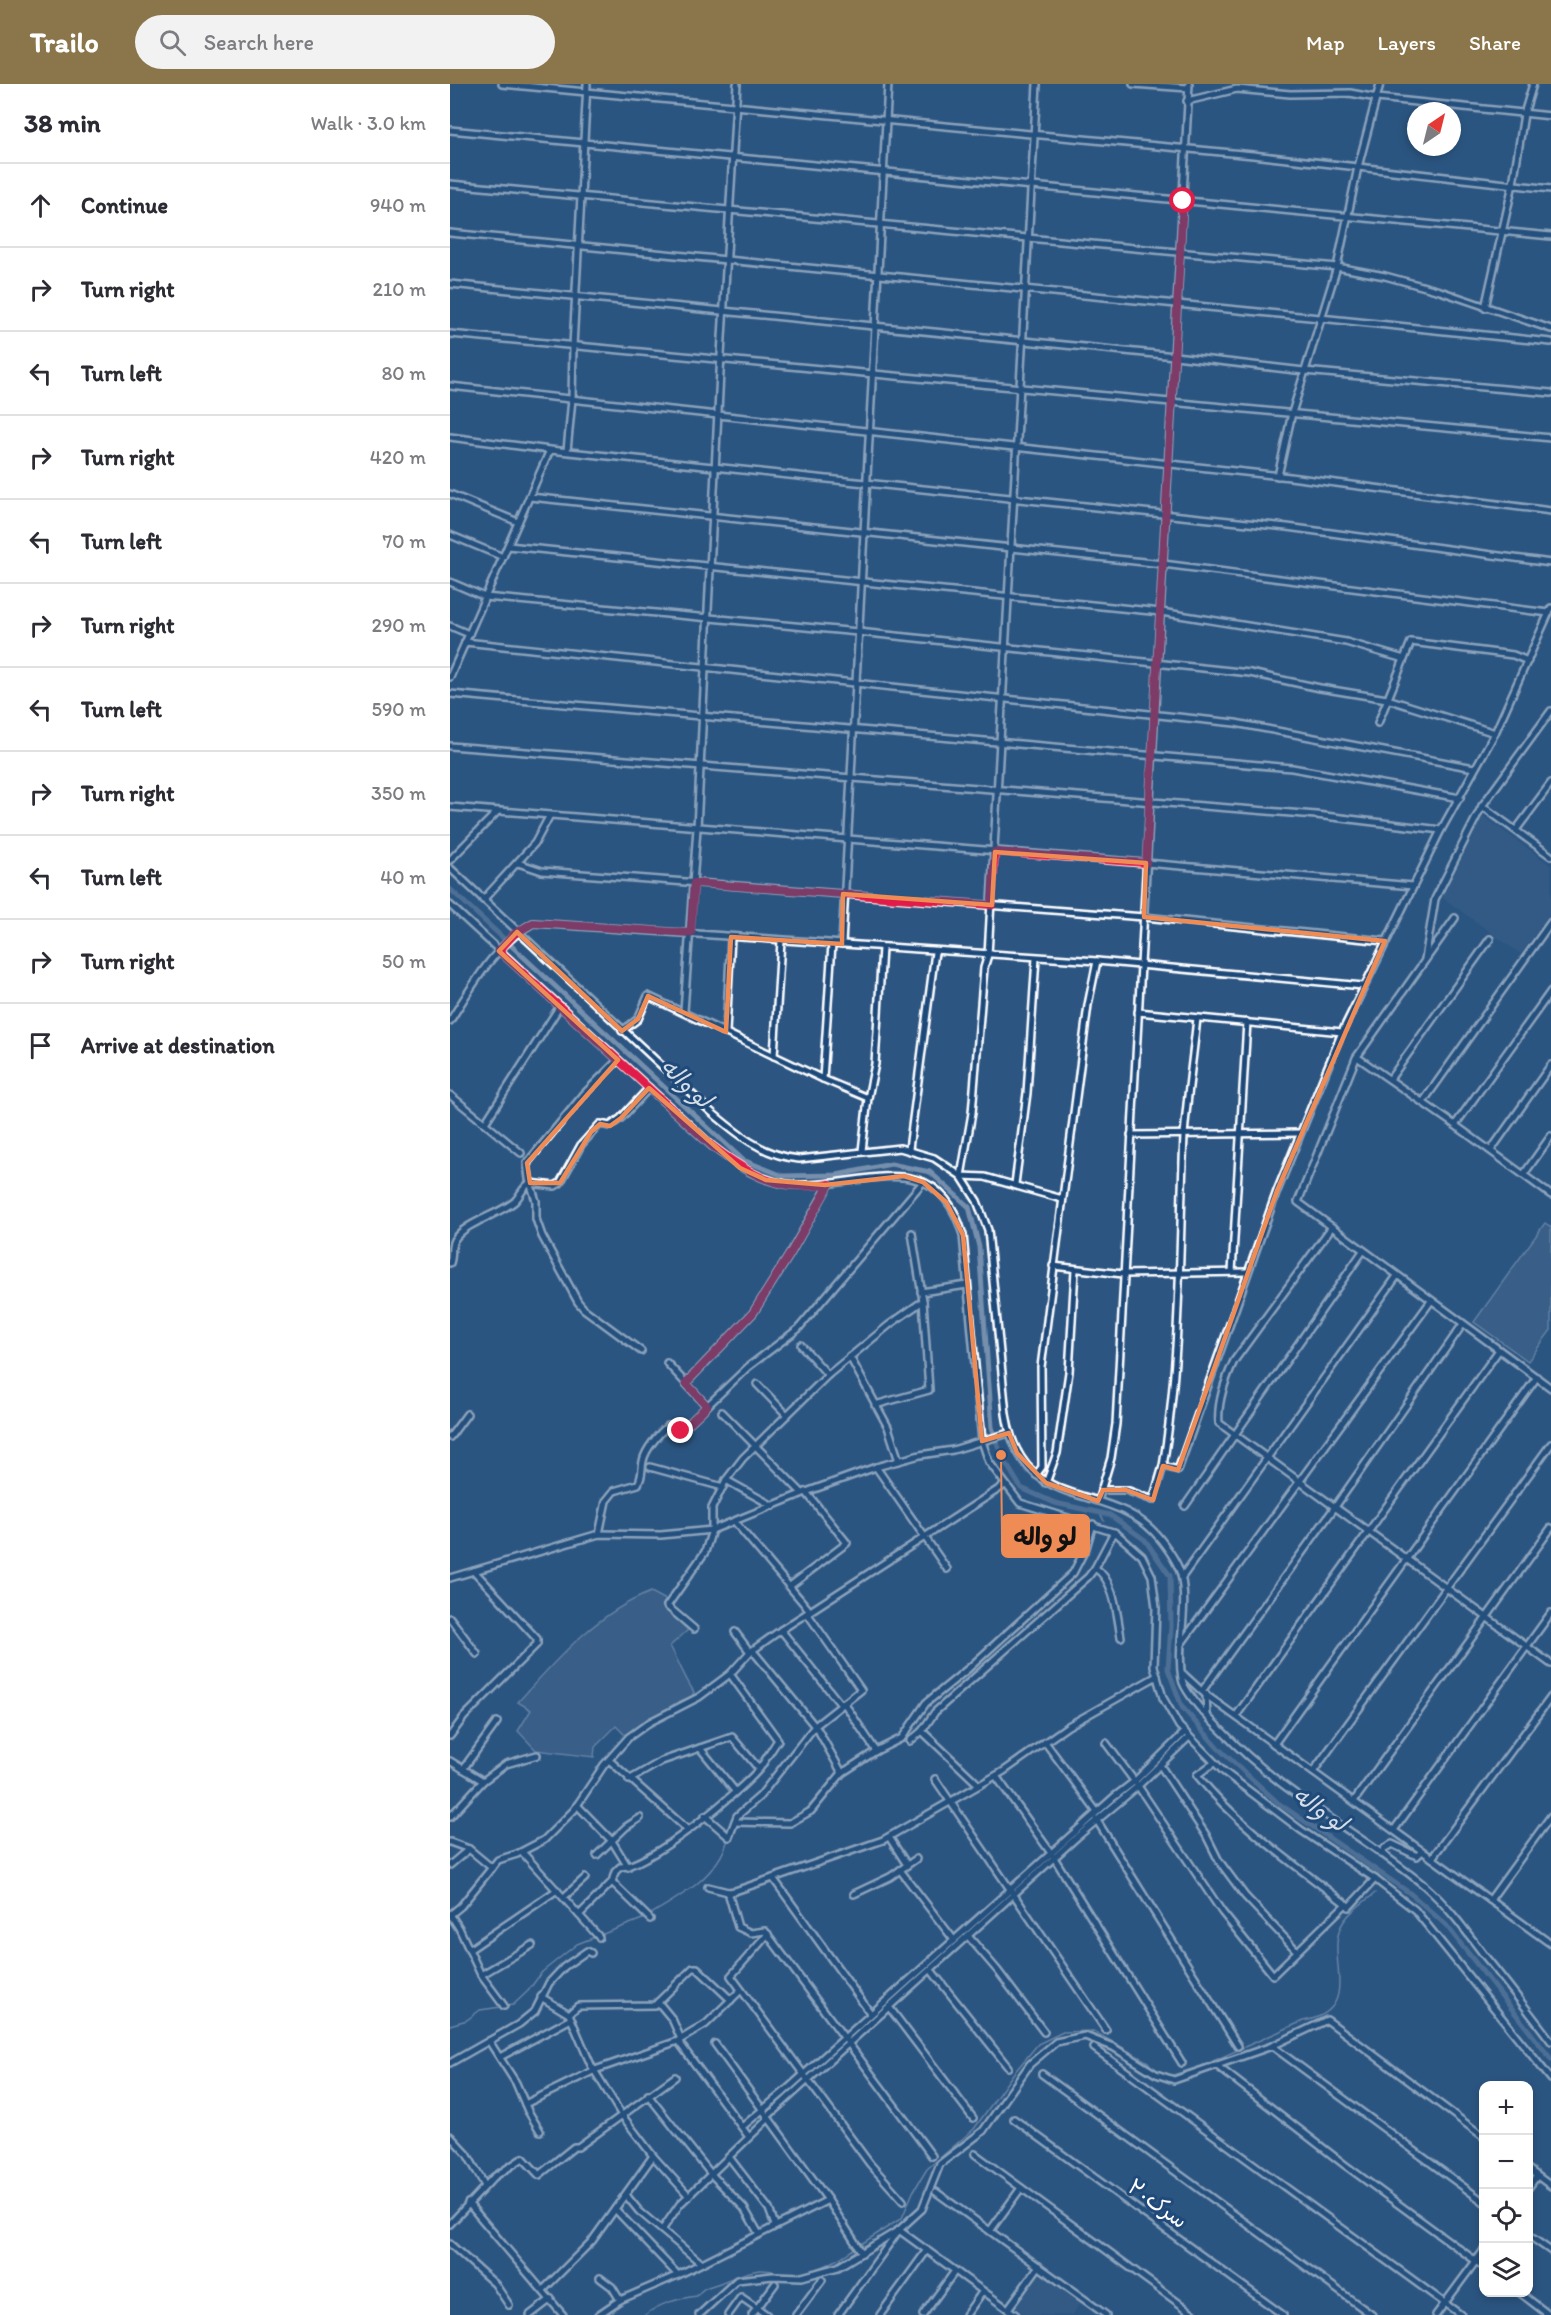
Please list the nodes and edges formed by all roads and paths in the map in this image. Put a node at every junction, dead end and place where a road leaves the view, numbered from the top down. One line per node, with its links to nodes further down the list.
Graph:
1 (502, 84): 10 (street)
2 (587, 84): 10 (street)
3 (737, 84): 13 (street)
4 (888, 84): 16 (street)
5 (1037, 84): 18 (street)
6 (1133, 84): 9 (street)
7 (1380, 84): 11 (street)
8 (1533, 84): 14 (street)
9 (1189, 86): 12 (street)
10 (587, 92): 13 (street); 19 (street)
11 (1377, 98): 12 (street); 14 (street); 22 (street)
12 (1187, 100): 20 (street)
13 (736, 107): 16 (street); 21 (street)
14 (1524, 114): 15 (street); 25 (street)
15 (1551, 116)
16 (886, 121): 18 (street); 23 (street)
17 (450, 130): 19 (street)
18 (1035, 135): 20 (street); 26 (street)
19 (584, 143): 21 (street); 28 (street)
20 (1186, 150): 22 (street); 29 (street)
21 (733, 157): 23 (street); 30 (street)
22 (1358, 167): 25 (street); 31 (street)
23 (882, 172): 26 (street); 32 (street)
24 (450, 184): 28 (street)
25 (1513, 184): 27 (street); 33 (street)
26 (1031, 186): 29 (street); 36 (street)
27 (1551, 189)
28 (581, 196): 30 (street); 37 (street)
29 (1183, 201): 31 (street); 38 (street)
30 (729, 210): 32 (street); 39 (street)
31 (1349, 217): 33 (street); 40 (street)
32 (879, 225): 36 (street); 41 (street)
33 (1503, 232): 35 (street); 46 (street)
34 (450, 233): 37 (street)
35 (1551, 236)
36 (1029, 239): 38 (street); 43 (street)
37 (578, 245): 39 (street); 44 (street)
38 (1180, 252): 40 (street); 45 (street)
39 (727, 260): 41 (street); 47 (street)
40 (1337, 267): 46 (street); 48 (street)
41 (877, 274): 43 (street); 49 (street)
42 (450, 284): 44 (street)
43 (1026, 289): 45 (street); 52 (street)
44 (575, 296): 47 (street); 54 (street)
45 (1178, 304): 48 (street); 55 (street)
46 (1485, 308): 50 (street)
47 (724, 311): 49 (street); 56 (street)
48 (1320, 318): 53 (street); 57 (street)
49 (874, 326): 52 (street); 58 (street)
50 (1551, 329)
51 (450, 334): 54 (street)
52 (1024, 340): 55 (street); 60 (street)
53 (1551, 342)
54 (573, 346): 56 (street); 62 (street)
55 (1175, 356): 57 (street); 63 (street)
56 (721, 360): 58 (street); 65 (street)
57 (1304, 371): 61 (street); 64 (street)
58 (871, 374): 60 (street); 66 (street)
59 (450, 386): 62 (street)
60 (1021, 387): 63 (street); 69 (street)
61 (1551, 393)
62 (572, 399): 65 (street); 71 (street)
63 (1172, 403): 64 (street); 72 (street)
64 (1292, 413): 68 (street); 74 (street)
65 (718, 416): 66 (street); 73 (street)
66 (868, 432): 69 (street); 75 (street)
67 (450, 437): 70 (street)
68 (1551, 438)
69 (1017, 448): 72 (street); 78 (street)
70 (550, 450): 71 (street); 77 (street)
71 (567, 451): 73 (street)
72 (1169, 464): 74 (street); 80 (street)
73 (715, 466): 75 (street); 81 (street)
74 (1278, 476): 79 (street)
75 (866, 482): 78 (street); 83 (street)
76 (450, 494): 82 (street)
77 (530, 497): 81 (street); 82 (street)
78 (1015, 498): 80 (street); 86 (street)
79 (1551, 511)
80 (1166, 516): 88 (street); 89 (street)
81 (712, 517): 83 (street); 90 (street)
82 (518, 522): 85 (street)
83 (863, 533): 86 (street); 92 (street)
84 (450, 535): 87 (street)
85 (508, 546): 87 (street); 90 (street)
86 (1012, 549): 89 (street); 94 (street)
87 (503, 557): 93 (street)
88 (1551, 563)
89 (1163, 564): 95 (street); 96 (street)
90 (710, 567): 92 (street); 97 (street)
91 (450, 582): 93 (street)
92 (861, 582): 94 (street); 99 (street)
93 (485, 597): 97 (street); 100 (street)
94 (1010, 597): 96 (street); 102 (street)
95 (1550, 610): 104 (street)
96 (1161, 612): 103 (street); 105 (street)
97 (708, 618): 99 (street); 106 (street)
98 (450, 626): 100 (street)
99 (858, 632): 102 (street); 109 (street)
100 (469, 634): 101 (street)
101 (465, 642): 106 (street); 107 (street)
102 (1007, 647): 105 (street); 111 (street)
103 (1404, 659): 104 (street); 112 (street)
104 (1528, 661): 118 (street)
105 (1158, 663): 112 (street); 114 (street)
106 (705, 667): 109 (street); 115 (street)
107 (452, 669): 108 (street)
108 (450, 677)
109 (855, 682): 111 (street); 117 (street)
110 (450, 694): 115 (street)
111 (1004, 698): 114 (street); 119 (street)
112 (1387, 699): 116 (street); 118 (street)
113 (1551, 711): 129 (street)
114 (1154, 714): 121 (street); 123 (street)
115 (702, 716): 117 (street); 122 (street)
116 (1378, 723)
117 (852, 729): 119 (street); 124 (street)
118 (1494, 733): 123 (street)
119 (1001, 742): 121 (street); 126 (street)
120 (450, 746): 122 (street)
121 (1152, 755): 127 (street); 128 (street)
122 (700, 766): 124 (street); 133 (street)
123 (1474, 768): 127 (street)
124 (850, 778): 126 (street); 136 (street)
125 (1551, 783): 135 (street)
126 (999, 789): 128 (street); 137 (street)
127 (1460, 798): 134 (street)
128 (1150, 802): 134 (street); 141 (street)
129 (1482, 806): 135 (street); 165 (street)
130 (450, 807): 131 (street)
131 (497, 812): 132 (street); 139 (street)
132 (550, 815): 133 (street); 140 (street)
133 (697, 828): 136 (street); 143 (street)
134 (1442, 830): 144 (street)
135 (1516, 830): 138 (street)
136 (846, 840): 137 (street); 145 (street)
137 (995, 852): 141 (street); 148 (street)
138 (1551, 855)
139 (450, 860)
140 (518, 863): 143 (street); 146 (street)
141 (1146, 863): 144 (street); 149 (street)
142 (450, 868): 146 (street)
143 (694, 883): 145 (street); 153 (street)
144 (1413, 886): 157 (street)
145 (843, 894): 148 (street); 159 (street)
146 (483, 900): 152 (street)
147 (450, 905): 160 (street)
148 (992, 905): 149 (street); 163 (street)
149 (1144, 917): 157 (street); 167 (street)
150 (1455, 918): 165 (street)
151 (1551, 922): 188 (street)
152 (516, 933): 153 (street); 160 (street); 176 (street)
153 (691, 933): 154 (street); 171 (street)
154 (731, 937): 156 (street); 177 (street)
155 (1490, 939): 184 (street)
156 (781, 940): 158 (street); 179 (street)
157 (1386, 942): 168 (street)
158 (832, 944): 159 (street); 183 (street)
159 (842, 944): 161 (street)
160 (500, 948): 170 (street); 174 (street)
161 (882, 948): 162 (street); 187 (street)
162 (935, 952): 163 (street); 196 (street)
163 (988, 955): 164 (street); 201 (street)
164 (1036, 958): 166 (street); 205 (street)
165 (1424, 960): 180 (street)
166 (1096, 962): 167 (street); 207 (street)
167 (1141, 965): 168 (street); 172 (street)
168 (1363, 986): 178 (street)
169 (1551, 991): 190 (street)
170 (560, 1006): 181 (street); 189 (street)
171 (684, 1011): 176 (street); 177 (street)
172 (1138, 1012): 173 (street); 194 (street)
173 (1197, 1018): 175 (street); 193 (street)
174 (450, 1021)
175 (1247, 1022): 178 (street); 191 (street)
176 (622, 1030): 198 (street)
177 (726, 1032): 179 (street)
178 (1342, 1032): 192 (street)
179 (774, 1056): 183 (street)
180 (1357, 1057): 184 (street); 208 (street)
181 (618, 1060): 185 (street); 203 (street)
182 (1551, 1065): 197 (street)
183 (823, 1079): 187 (street)
184 (1390, 1079): 188 (street)
185 (649, 1088): 203 (street); 204 (street)
186 (450, 1095): 189 (street)
187 (868, 1098): 198 (street)
188 (1423, 1102): 190 (street)
189 (485, 1123): 199 (street)
190 (1455, 1125): 197 (street)
191 (1240, 1132): 192 (street); 193 (street); 215 (street)
192 (1300, 1133): 216 (street)
193 (1185, 1134): 194 (street); 214 (street)
194 (1131, 1135): 217 (street)
195 (1551, 1136): 200 (street)
196 (909, 1149): 198 (street); 201 (street)
197 (1491, 1150): 200 (street)
198 (862, 1151)
199 (521, 1153)
200 (1524, 1174): 206 (street)
201 (961, 1176): 205 (street); 239 (street)
202 (923, 1182): 204 (street); 219 (street); 235 (street)
203 (530, 1183): 211 (street); 226 (street)
204 (830, 1184): 231 (street)
205 (1015, 1184): 207 (street)
206 (1551, 1195)
207 (1062, 1199): 212 (street)
208 (1331, 1228): 210 (street); 240 (street)
209 (912, 1233): 220 (street)
210 (1363, 1251): 218 (street); 240 (street)
211 (450, 1263)
212 (1053, 1266): 213 (street); 250 (street)
213 (1075, 1270): 217 (street); 253 (street)
214 (1180, 1272): 215 (street); 217 (street); 247 (street)
215 (1232, 1272): 216 (street)
216 (1248, 1272): 247 (street)
217 (1123, 1274): 256 (street)
218 (1397, 1276): 222 (street); 245 (street)
219 (967, 1285): 220 (street); 242 (street)
220 (921, 1292): 221 (street)
221 (923, 1301): 227 (street); 234 (street)
222 (1431, 1301): 223 (street); 252 (street)
223 (1463, 1324): 225 (street); 261 (street)
224 (801, 1345): 229 (street)
225 (1499, 1350): 230 (street); 267 (street)
226 (641, 1351)
227 (850, 1357): 229 (street); 234 (street)
228 (667, 1363): 231 (street)
229 (828, 1375): 238 (street)
230 (1537, 1377): 233 (street); 270 (street)
231 (686, 1383): 235 (street)
232 (757, 1384): 238 (street)
233 (1551, 1388)
234 (875, 1405): 246 (street)
235 (707, 1406): 268 (street)
236 (722, 1412): 244 (street)
237 (467, 1414): 241 (street)
238 (787, 1415): 244 (street)
239 (1007, 1434): 242 (street); 250 (street)
240 (1234, 1435): 245 (street); 260 (street)
241 (450, 1437)
242 (985, 1440): 246 (street); 254 (street)
243 (1551, 1444): 277 (street)
244 (755, 1446): 251 (street); 257 (street)
245 (1267, 1458): 252 (street); 274 (street)
246 (900, 1461): 249 (street)
247 (1163, 1466): 256 (street)
248 (650, 1467): 255 (street)
249 (876, 1467): 257 (street); 269 (street)
250 (1036, 1475): 253 (street)
251 (726, 1480): 255 (street); 259 (street)
252 (1299, 1482): 261 (street); 286 (street)
253 (1046, 1483): 258 (street)
254 (1005, 1485): 263 (street); 269 (street)
255 (723, 1487): 265 (street)
256 (1103, 1490): 258 (street)
257 (804, 1493): 259 (street); 276 (street)
258 (1098, 1502): 274 (street)
259 (773, 1506): 262 (street)
260 (1185, 1506)
261 (1335, 1507): 267 (street); 294 (street)
262 (734, 1521): 265 (street); 276 (street)
263 (1093, 1524): 266 (street); 309 (street)
264 (1551, 1528): 281 (street)
265 (712, 1530): 268 (street); 282 (street)
266 (1114, 1532): 271 (street); 293 (street)
267 (1368, 1532): 270 (street); 298 (street)
268 (599, 1534): 273 (street)
269 (924, 1537): 272 (street); 278 (street)
270 (1407, 1559): 277 (street); 307 (street)
271 (1095, 1568): 285 (street); 301 (street)
272 (947, 1569)
273 (474, 1571): 275 (street); 303 (street)
274 (1182, 1577): 286 (street)
275 (450, 1578)
276 (790, 1586): 278 (street)
277 (1447, 1588): 281 (street); 317 (street)
278 (808, 1612): 283 (street); 296 (street)
279 (1551, 1613): 287 (street)
280 (450, 1618): 289 (street)
281 (1487, 1618): 287 (street); 327 (street)
282 (694, 1629)
283 (781, 1630): 288 (street); 296 (street)
284 (735, 1632): 288 (street)
285 (1121, 1637)
286 (1181, 1644): 291 (street)
287 (1527, 1647): 290 (street); 336 (street)
288 (752, 1652): 292 (street); 300 (street)
289 (477, 1654)
290 (1551, 1664)
291 (1182, 1673): 294 (street); 297 (street)
292 (730, 1674): 311 (street); 315 (street)
293 (1157, 1676): 302 (street); 305 (street)
294 (1204, 1691): 297 (street); 298 (street)
295 (1551, 1697): 346 (street)
296 (842, 1704): 300 (street); 309 (street)
297 (1207, 1715): 343 (street)
298 (1236, 1716): 307 (street)
299 (497, 1722): 316 (street)
300 (815, 1726): 318 (street); 334 (street)
301 (922, 1731): 304 (street); 324 (street)
302 (1187, 1735): 313 (street); 314 (street); 323 (street)
303 (450, 1736)
304 (910, 1741)
305 (1045, 1742): 319 (street); 330 (street)
306 (1106, 1743): 323 (street)
307 (1274, 1744): 317 (street)
308 (700, 1748): 315 (street); 321 (street); 325 (street)
309 (876, 1751): 318 (street)
310 (537, 1755): 322 (street)
311 (609, 1760): 321 (street); 328 (street)
312 (450, 1761): 316 (street)
313 (1214, 1763): 355 (street); 364 (street)
314 (1160, 1765): 323 (street); 376 (street)
315 (759, 1768): 325 (street)
316 (463, 1769): 322 (street)
317 (1314, 1772): 327 (street)
318 (843, 1773): 334 (street)
319 (996, 1776): 324 (street); 345 (street)
320 (935, 1779): 326 (street)
321 (629, 1780): 335 (street)
322 (483, 1781): 332 (street)
323 (1136, 1784): 330 (street); 376 (street)
324 (979, 1785): 326 (street)
325 (735, 1791): 329 (street)
326 (949, 1802): 337 (street); 360 (street)
327 (1354, 1802): 336 (street)
328 (577, 1805): 338 (street); 342 (street)
329 (705, 1816): 334 (street); 335 (street)
330 (1096, 1816): 345 (street); 396 (street)
331 (1551, 1816): 363 (street)
332 (450, 1817)
333 (640, 1818): 338 (street)
334 (735, 1822)
335 (688, 1830): 350 (street)
336 (1394, 1830): 341 (street)
337 (889, 1837): 349 (street); 354 (street)
338 (612, 1840): 344 (street); 350 (street)
339 (450, 1842): 340 (street)
340 (470, 1850): 348 (street); 351 (street)
341 (1422, 1851): 343 (street); 346 (street)
342 (522, 1852): 351 (street); 358 (street)
343 (1381, 1854): 393 (street)
344 (597, 1855)
345 (1053, 1856): 360 (street); 401 (street)
346 (1432, 1858): 363 (street)
347 (916, 1859): 349 (street)
348 (450, 1865)
349 (908, 1865): 352 (street)
350 (628, 1867): 356 (street)
351 (492, 1868): 366 (street)
352 (900, 1870): 361 (street); 372 (street)
353 (585, 1878): 362 (street)
354 (773, 1878): 359 (street); 386 (street)
355 (1375, 1879): 364 (street); 408 (street)
356 (612, 1882): 365 (street); 367 (street)
357 (708, 1887): 359 (street)
358 (557, 1890): 362 (street); 375 (street)
359 (728, 1892): 368 (street)
360 (1012, 1893): 370 (street); 372 (street); 388 (street)
361 (854, 1894)
362 (564, 1897): 365 (street)
363 (1490, 1900): 373 (street)
364 (1346, 1904): 376 (street)
365 (579, 1914): 371 (street)
366 (450, 1915): 375 (street)
367 (650, 1919)
368 (768, 1934): 380 (street); 390 (street)
369 (1551, 1935): 373 (street)
370 (968, 1936): 378 (street); 389 (street)
371 (599, 1937)
372 (954, 1940): 386 (street)
373 (1549, 1943)
374 (532, 1945): 379 (street)
375 (469, 1950): 379 (street)
376 (1297, 1951)
377 (591, 1953): 381 (street)
378 (931, 1970): 385 (street); 403 (street)
379 (480, 1975): 384 (street)
380 (741, 1990): 382 (street); 405 (street)
381 (541, 1997): 387 (street); 392 (street)
382 (731, 2000): 383 (street); 391 (street)
383 (658, 2002): 387 (street); 391 (street)
384 (504, 2006)
385 (889, 2007): 395 (street); 415 (street)
386 (871, 2014): 390 (street)
387 (570, 2016): 399 (street); 404 (street)
388 (1106, 2030)
389 (1044, 2032)
390 (844, 2038): 395 (street); 405 (street)
391 (680, 2040): 404 (street); 417 (street)
392 (489, 2041): 399 (street); 400 (street)
393 (1551, 2041)
394 (715, 2044): 412 (street)
395 (849, 2044): 409 (street); 424 (street)
396 (1238, 2046)
397 (1272, 2046): 402 (street); 419 (street); 436 (street)
398 (1094, 2048): 467 (street)
399 (500, 2057): 411 (street)
400 (450, 2062)
401 (1182, 2063)
402 (1216, 2065): 444 (street); 453 (street)
403 (1008, 2067)
404 (595, 2070): 411 (street); 413 (street)
405 (804, 2074): 409 (street); 412 (street)
406 (1042, 2074): 486 (street)
407 (675, 2077): 410 (street)
408 (1551, 2079)
409 (808, 2080): 414 (street); 438 (street)
410 (648, 2095): 413 (street); 427 (street)
411 (525, 2104): 418 (street)
412 (762, 2110): 414 (street); 417 (street)
413 (621, 2114): 423 (street); 430 (street)
414 (767, 2118): 421 (street); 437 (street)
415 (973, 2118)
416 (1014, 2119): 485 (street, سرک۲۰)
417 (742, 2127): 421 (street)
418 (540, 2131)
419 (1481, 2135)
420 (450, 2136): 430 (street)
421 (749, 2137): 425 (street)
422 (975, 2154): 432 (street)
423 (653, 2156): 434 (street); 435 (street)
424 (932, 2156)
425 (729, 2157): 427 (street); 442 (street)
426 (1533, 2173): 428 (street)
427 (711, 2174): 435 (street); 446 (street)
428 (1537, 2176): 429 (street); 431 (street)
429 (1533, 2181)
430 (485, 2186): 439 (street)
431 (1551, 2186)
432 (1021, 2188): 445 (street); 484 (street)
433 (936, 2192): 445 (street)
434 (626, 2195): 440 (street); 443 (street)
435 (689, 2196): 443 (street)
436 (1479, 2198)
437 (828, 2200): 442 (street); 451 (street)
438 (903, 2201)
439 (468, 2203): 441 (street); 462 (street)
440 (615, 2209): 458 (street); 462 (street)
441 (450, 2224)
442 (775, 2225): 446 (street)
443 (662, 2230): 454 (street)
444 (899, 2230): 449 (street); 451 (street); 479 (street)
445 (990, 2231): 456 (street)
446 (759, 2234): 454 (street)
447 (1533, 2238): 450 (street)
448 (450, 2244): 468 (street)
449 (927, 2250): 457 (street); 480 (street)
450 (1551, 2251)
451 (862, 2253): 474 (street)
452 (1479, 2256): 453 (street)
453 (1475, 2261): 455 (street); 467 (street)
454 (701, 2263): 458 (street)
455 (1479, 2264)
456 (1039, 2266): 470 (street); 483 (street)
457 (955, 2271): 463 (street); 481 (street)
458 (678, 2275): 466 (street)
459 (600, 2278): 466 (street)
460 (822, 2280): 478 (street)
461 (775, 2284): 469 (street)
462 (543, 2290): 465 (street)
463 (983, 2291): 470 (street); 482 (street)
464 (1525, 2297): 489 (street)
465 (551, 2299): 471 (street); 472 (street)
466 (620, 2300): 473 (street)
467 (1444, 2303): 487 (street); 488 (street)
468 (509, 2305)
469 (757, 2308): 475 (street); 476 (street); 477 (street)
470 (1011, 2313)
471 (532, 2314)
472 (563, 2315)
473 (598, 2315)
474 (699, 2315)
475 (728, 2315)
476 (752, 2315)
477 (767, 2315)
478 (796, 2315)
479 (838, 2315)
480 (880, 2315)
481 (923, 2315)
482 (966, 2315)
483 (1106, 2315)
484 (1195, 2315)
485 (1283, 2315)
486 (1372, 2315)
487 (1436, 2315)
488 (1461, 2315)
489 (1549, 2315)

